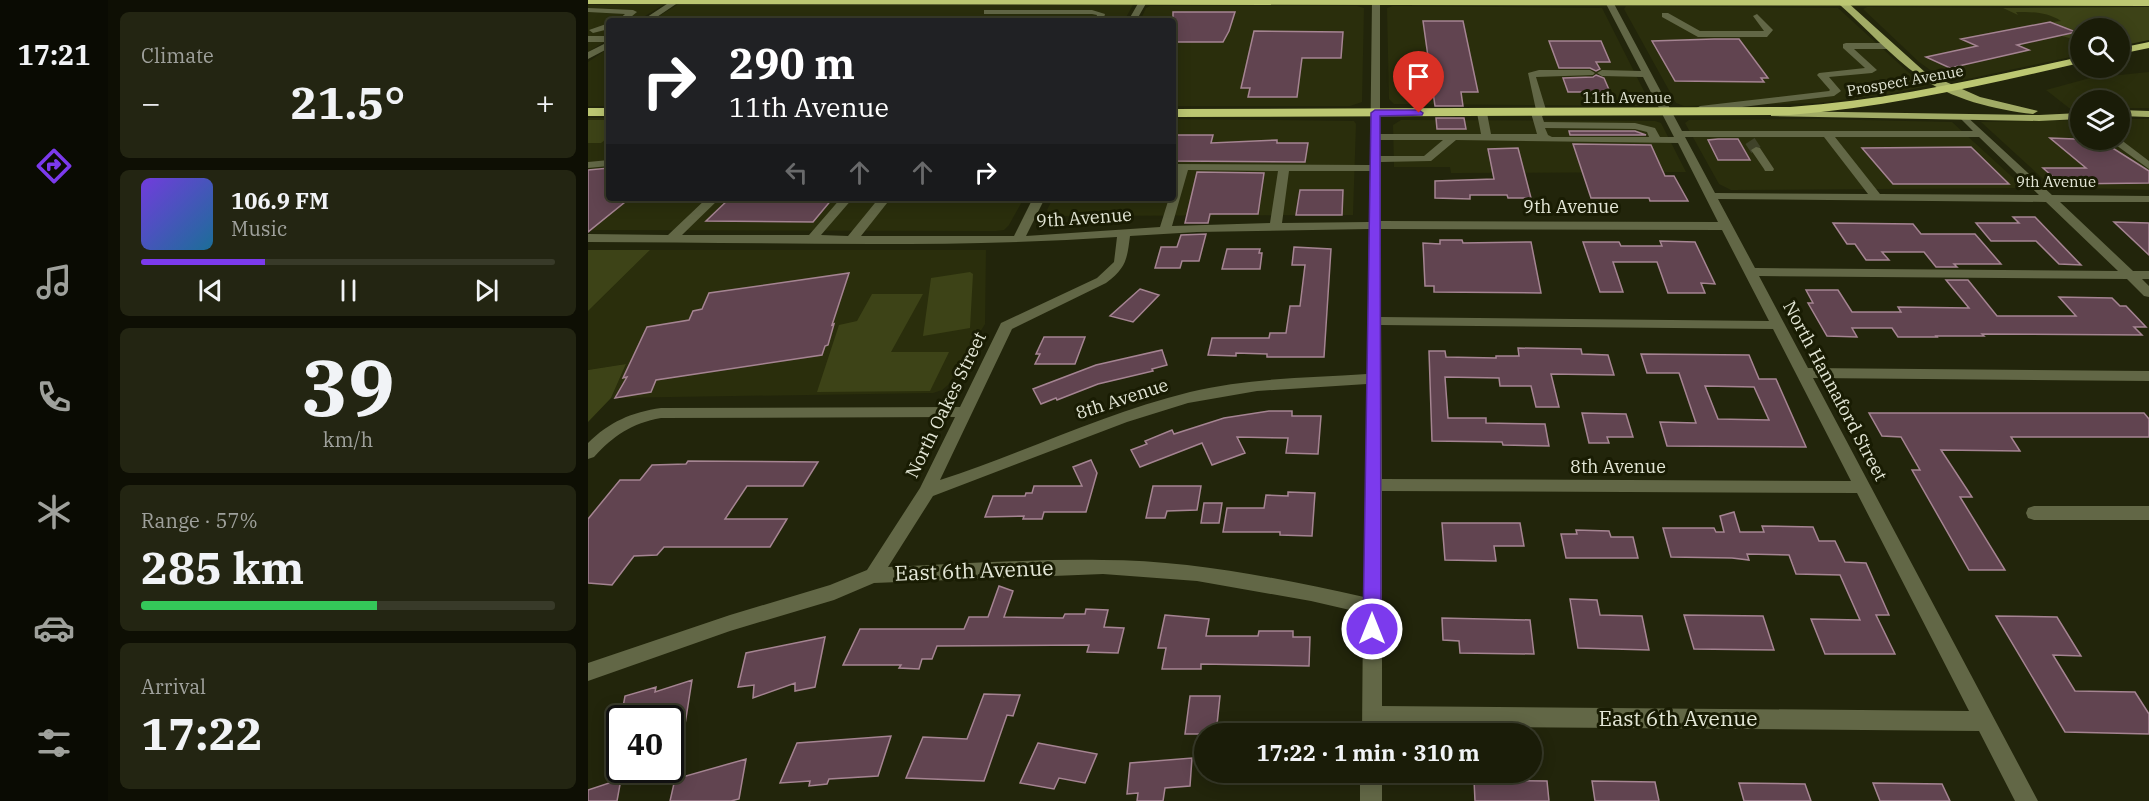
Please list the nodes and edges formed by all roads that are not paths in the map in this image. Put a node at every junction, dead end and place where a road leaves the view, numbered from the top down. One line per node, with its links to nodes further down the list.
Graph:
1 (588, 1): 2 (highway)
2 (602, 1): 3 (highway)
3 (677, 1): 4 (highway); 18 (street)
4 (699, 1): 5 (highway)
5 (910, 1): 6 (highway)
6 (1143, 1): 7 (highway); 20 (street)
7 (1376, 1): 8 (highway); 39 (street)
8 (1478, 1): 9 (highway)
9 (1609, 1): 10 (highway); 34 (street, North Hannaford Street)
10 (1696, 1): 11 (highway)
11 (1841, 1): 12 (highway); 27 (main road, 11th Avenue)
12 (2075, 2): 13 (highway)
13 (2149, 3)
14 (588, 10): 17 (street)
15 (987, 12): 19 (street)
16 (1757, 16): 23 (street)
17 (625, 18)
18 (650, 18)
19 (1100, 18)
20 (1134, 18)
21 (606, 27): 22 (street)
22 (593, 30)
23 (1698, 34)
24 (588, 39): 25 (street)
25 (606, 39)
26 (606, 46): 30 (street)
27 (1891, 46): 35 (main road, 11th Avenue); 43 (street)
28 (2149, 46): 29 (highway)
29 (2130, 49)
30 (590, 57)
31 (2070, 62): 35 (highway, Prospect Avenue)
32 (1590, 73): 49 (street)
33 (1602, 74): 34 (street)
34 (1647, 74): 43 (street, North Hannaford Street)
35 (1953, 89): 44 (highway, Prospect Avenue); 45 (main road, 11th Avenue)
36 (588, 112): 37 (highway)
37 (606, 112)
38 (1176, 113): 39 (highway, 11th Avenue)
39 (1375, 113): 40 (highway, 11th Avenue); 55 (street)
40 (1482, 113): 49 (highway, 11th Avenue); 57 (street)
41 (1572, 113): 42 (highway, 11th Avenue); 49 (highway, 11th Avenue); 51 (street)
42 (1621, 113): 43 (highway, 11th Avenue); 52 (street)
43 (1668, 113): 44 (highway, 11th Avenue); 59 (street, North Hannaford Street)
44 (1733, 113): 50 (main road, 11th Avenue)
45 (2070, 113)
46 (2130, 113): 48 (main road)
47 (2070, 114): 50 (main road, 11th Avenue)
48 (2149, 114)
49 (1539, 117): 51 (street); 58 (street)
50 (1964, 117): 54 (street)
51 (1576, 125): 52 (street)
52 (1626, 126): 60 (street)
53 (1827, 134): 54 (street); 61 (street); 71 (street)
54 (1982, 134): 72 (street)
55 (1375, 137): 56 (street); 64 (street)
56 (1454, 137): 57 (street); 64 (street)
57 (1487, 137): 58 (street)
58 (1543, 137): 60 (street)
59 (1680, 137): 60 (street); 61 (street); 70 (street, North Hannaford Street)
60 (1656, 140)
61 (1751, 142): 69 (street)
62 (2127, 150): 66 (street)
63 (606, 163): 65 (street)
64 (1375, 164): 68 (street); 79 (street)
65 (588, 165)
66 (2149, 166)
67 (1178, 167): 68 (street)
68 (1284, 168): 80 (street)
69 (1769, 170)
70 (1711, 196): 71 (street, 9th Avenue); 81 (street, North Hannaford Street)
71 (1877, 198): 72 (street, 9th Avenue)
72 (2051, 199): 73 (street, 9th Avenue); 90 (street)
73 (2149, 199)
74 (711, 201): 85 (street)
75 (844, 201): 86 (street)
76 (883, 201): 87 (street)
77 (1038, 201): 88 (street)
78 (1171, 201): 82 (street)
79 (1374, 225): 80 (street, 9th Avenue); 81 (street, 9th Avenue); 93 (street)
80 (1276, 226): 82 (street, 9th Avenue)
81 (1726, 226): 89 (street, North Hannaford Street)
82 (1165, 230): 83 (street, 9th Avenue)
83 (1124, 234): 88 (street, 9th Avenue); 98 (street, North Oakes Street)
84 (588, 238): 85 (street, 9th Avenue)
85 (671, 239): 86 (street, 9th Avenue)
86 (812, 239): 87 (street, 9th Avenue)
87 (852, 239): 88 (street, 9th Avenue)
88 (1018, 240)
89 (1750, 272): 90 (street); 94 (street, North Hannaford Street)
90 (2131, 275): 91 (street); 92 (street)
91 (2149, 275)
92 (2149, 293)
93 (1374, 321): 94 (street); 97 (street)
94 (1778, 325): 95 (street, North Hannaford Street)
95 (1803, 373): 96 (street); 101 (street, North Hannaford Street)
96 (2149, 376)
97 (1373, 379): 100 (street); 102 (street, 8th Avenue)
98 (965, 412): 99 (street); 102 (street, North Oakes Street)
99 (593, 447)
100 (1373, 485): 101 (street, 8th Avenue); 106 (street)
101 (1863, 487): 108 (street, North Hannaford Street)
102 (927, 490): 105 (street, North Oakes Street)
103 (2034, 513): 104 (street)
104 (2149, 513)
105 (873, 575): 106 (street, East 6th Avenue); 107 (street, East 6th Avenue)
106 (1372, 607): 109 (street)
107 (588, 672)
108 (1985, 721): 110 (street, East 6th Avenue); 111 (street, North Hannaford Street)
109 (1372, 723)
110 (1542, 724)
111 (2027, 801)

